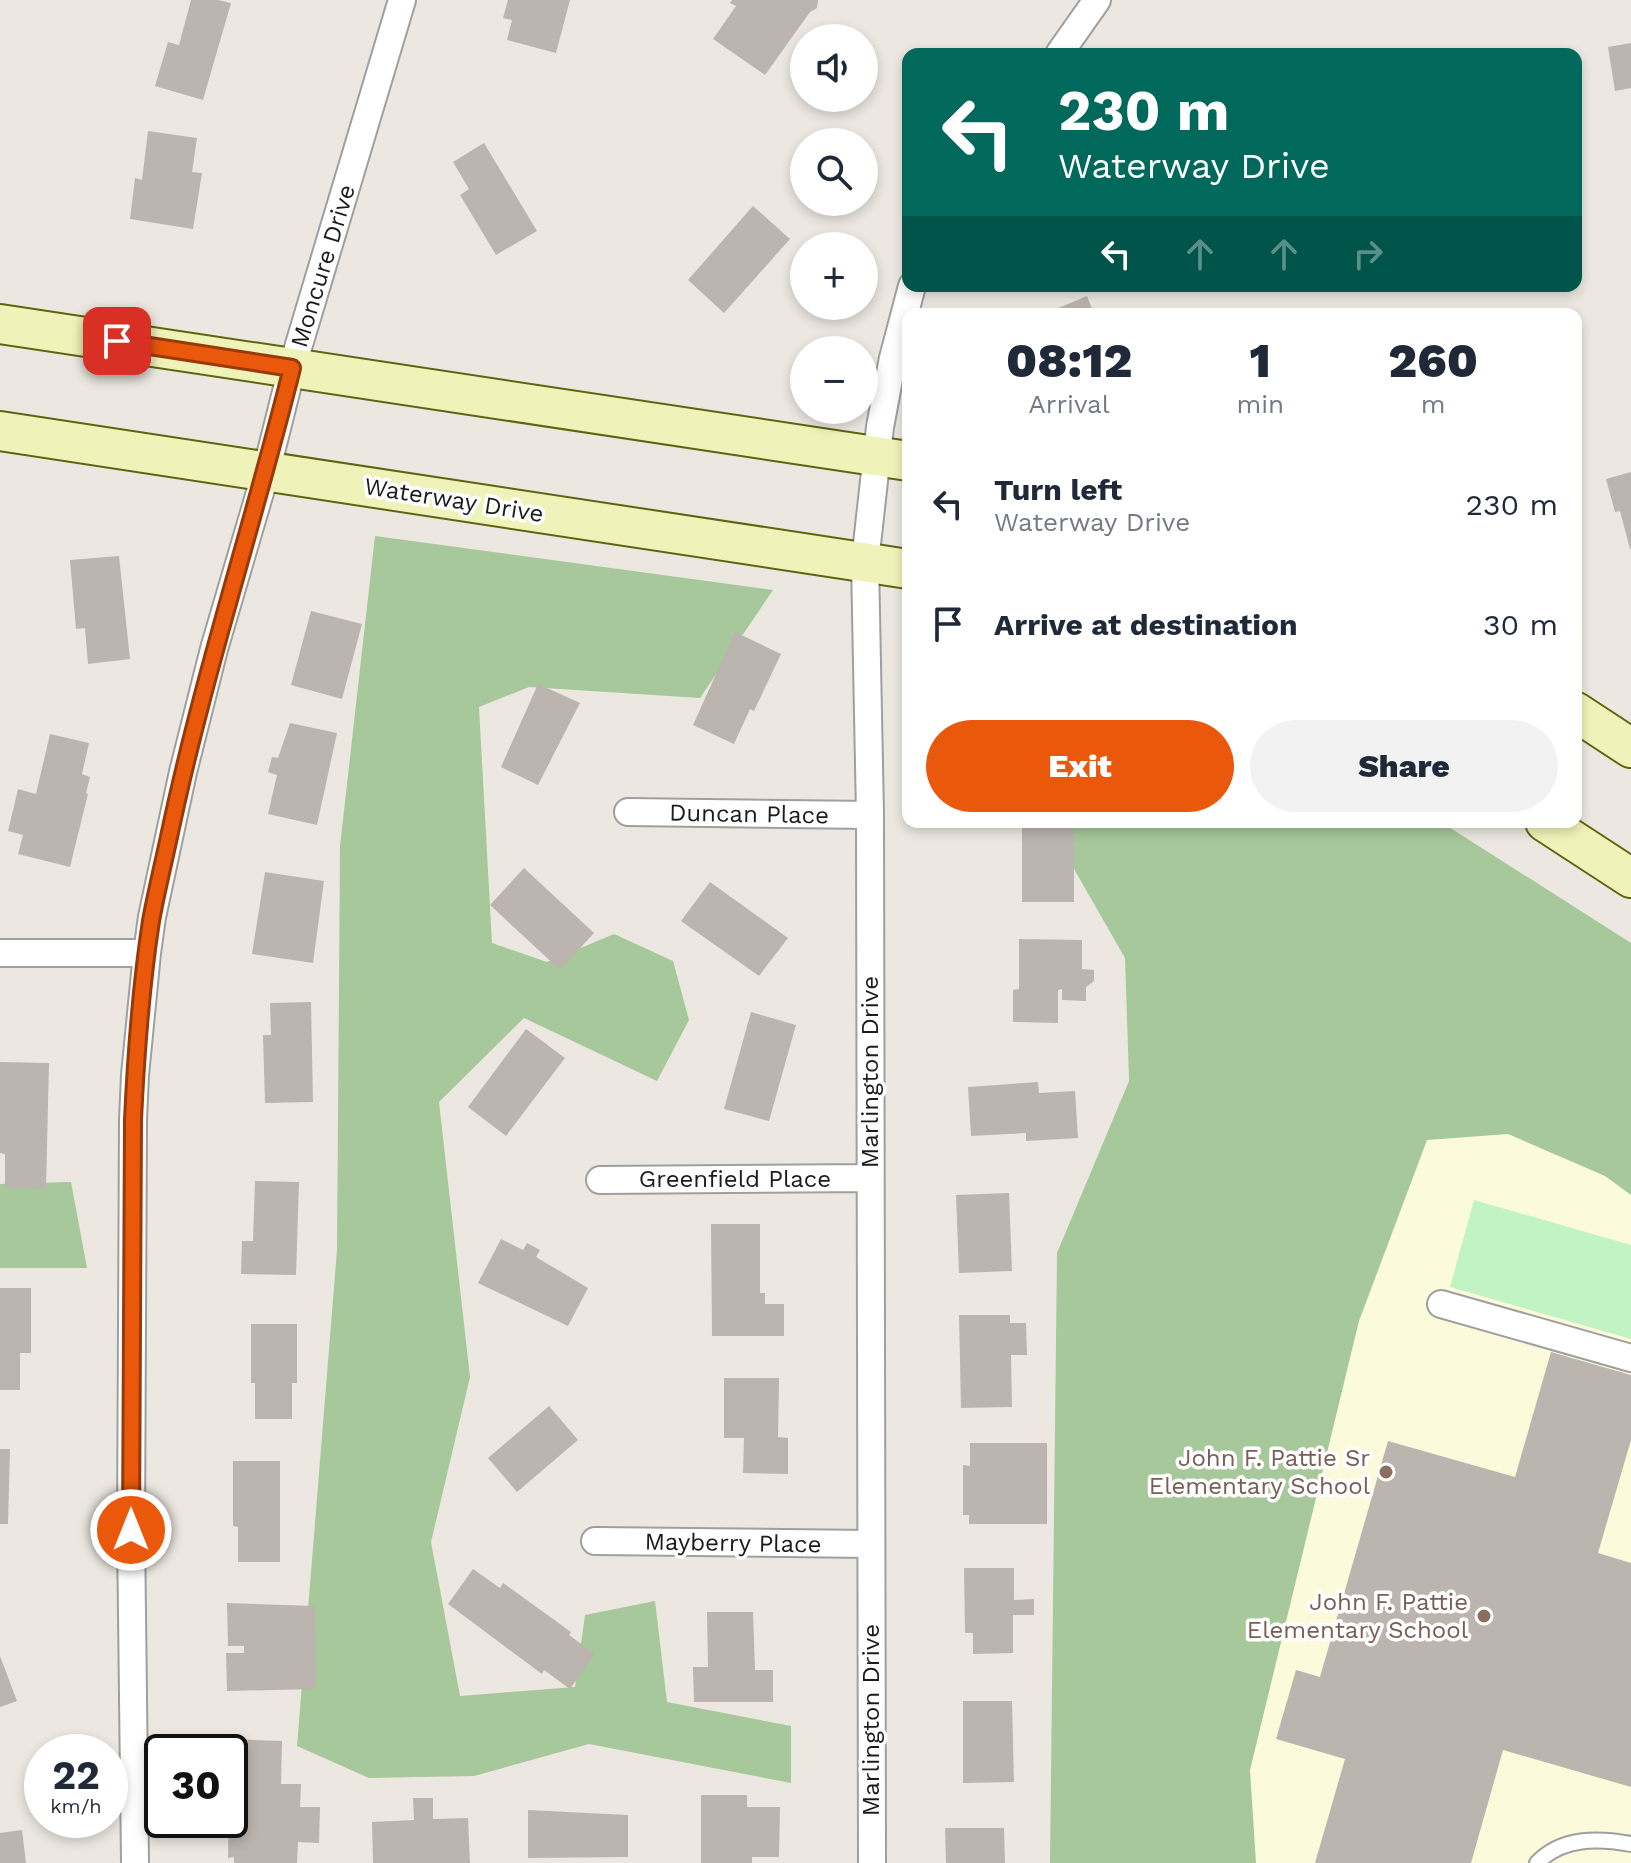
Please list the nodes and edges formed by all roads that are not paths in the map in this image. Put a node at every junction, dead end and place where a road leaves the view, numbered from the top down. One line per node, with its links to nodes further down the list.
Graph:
1 (402, 0): 6 (street, Moncure Drive)
2 (1097, 0): 3 (street)
3 (1063, 48)
4 (0, 324): 6 (street)
5 (902, 324): 8 (street, Marlington Drive)
6 (292, 368): 8 (street); 9 (street, Moncure Drive)
7 (0, 431): 9 (street, Waterway Drive)
8 (892, 458): 10 (street, Marlington Drive)
9 (266, 472): 10 (street, Waterway Drive); 19 (street, Moncure Drive)
10 (865, 562): 11 (street, Waterway Drive); 15 (street, Marlington Drive)
11 (902, 568)
12 (1582, 716): 13 (street)
13 (1631, 748)
14 (628, 812): 15 (street, Duncan Place)
15 (870, 815): 20 (street, Marlington Drive)
16 (1554, 828): 17 (street)
17 (1631, 878)
18 (0, 953): 19 (street)
19 (147, 953): 27 (street, Moncure Drive)
20 (870, 1178): 21 (street, Greenfield Place); 25 (street, Marlington Drive)
21 (600, 1180)
22 (1441, 1304): 23 (street)
23 (1631, 1358)
24 (595, 1541): 25 (street, Mayberry Place)
25 (870, 1544): 28 (street, Marlington Drive)
26 (1631, 1844): 29 (lane)
27 (135, 1863)
28 (872, 1863)
29 (1537, 1863)

